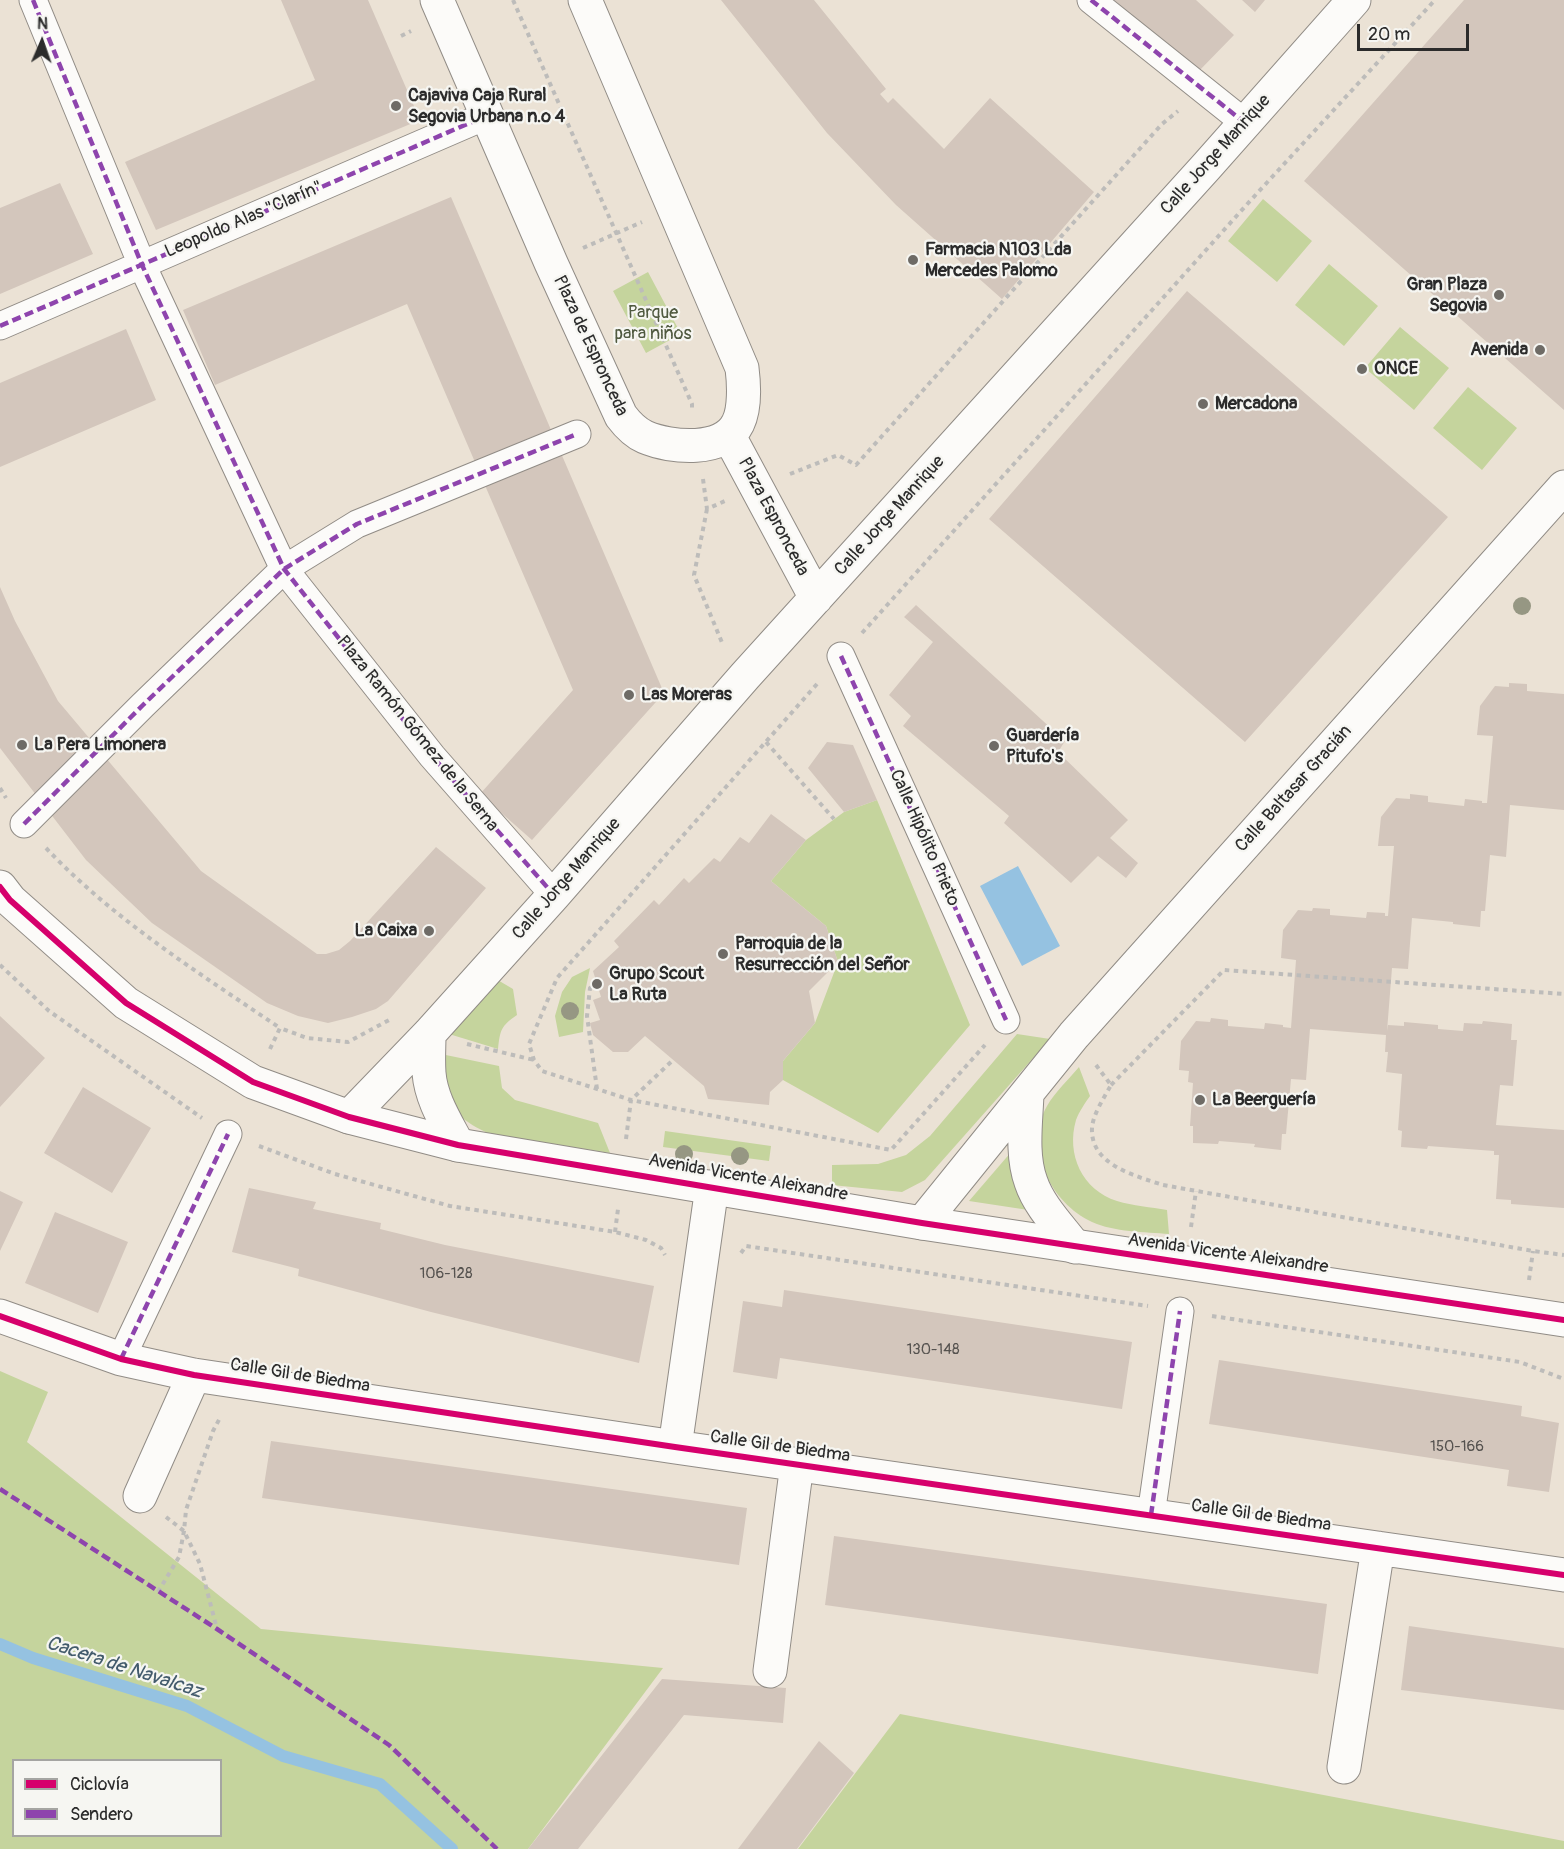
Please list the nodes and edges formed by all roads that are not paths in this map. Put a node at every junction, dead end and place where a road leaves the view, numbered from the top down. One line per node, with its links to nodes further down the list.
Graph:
1 (33, 0): 8 (street, Plaza Ramón Gómez de la Serna)
2 (437, 0): 6 (street, Plaza de Espronceda)
3 (585, 0): 11 (street)
4 (1092, 0): 7 (street)
5 (1354, 0): 7 (street, Calle Jorge Manrique)
6 (488, 115): 8 (street, Leopoldo Alas "Clarín"); 11 (street, Plaza de Espronceda)
7 (1245, 123): 14 (street, Calle Jorge Manrique)
8 (142, 265): 9 (street, Leopoldo Alas "Clarín"); 13 (street, Plaza Ramón Gómez de la Serna)
9 (0, 326)
10 (577, 434): 13 (street)
11 (729, 436): 14 (street, Plaza Espronceda)
12 (1564, 487): 21 (street, Calle Baltasar Gracián)
13 (284, 569): 16 (street); 18 (street, Plaza Ramón Gómez de la Serna)
14 (816, 598): 18 (street, Calle Jorge Manrique)
15 (841, 656): 19 (street, Calle Hipólito Prieto)
16 (24, 824)
17 (0, 886): 22 (street, Avenida Vicente Aleixandre)
18 (554, 895): 20 (street, Calle Jorge Manrique)
19 (1006, 1020)
20 (429, 1034): 22 (street, Calle Jorge Manrique); 24 (street)
21 (1027, 1094): 26 (street, Calle Baltasar Gracián); 27 (street)
22 (350, 1117): 24 (street, Avenida Vicente Aleixandre)
23 (228, 1134): 31 (street)
24 (458, 1145): 25 (street, Avenida Vicente Aleixandre)
25 (712, 1187): 26 (street, Avenida Vicente Aleixandre); 33 (street)
26 (922, 1223): 27 (street, Avenida Vicente Aleixandre)
27 (1075, 1247): 30 (street, Avenida Vicente Aleixandre)
28 (1180, 1311): 36 (street)
29 (0, 1316): 31 (street, Calle Gil de Biedma)
30 (1564, 1320)
31 (121, 1359): 32 (street, Calle Gil de Biedma)
32 (194, 1375): 33 (street, Calle Gil de Biedma); 35 (street)
33 (675, 1447): 34 (street, Calle Gil de Biedma)
34 (797, 1464): 36 (street, Calle Gil de Biedma); 39 (street)
35 (140, 1496)
36 (1151, 1515): 37 (street, Calle Gil de Biedma)
37 (1378, 1548): 38 (street, Calle Gil de Biedma); 40 (street)
38 (1564, 1575)
39 (770, 1671)
40 (1344, 1767)

